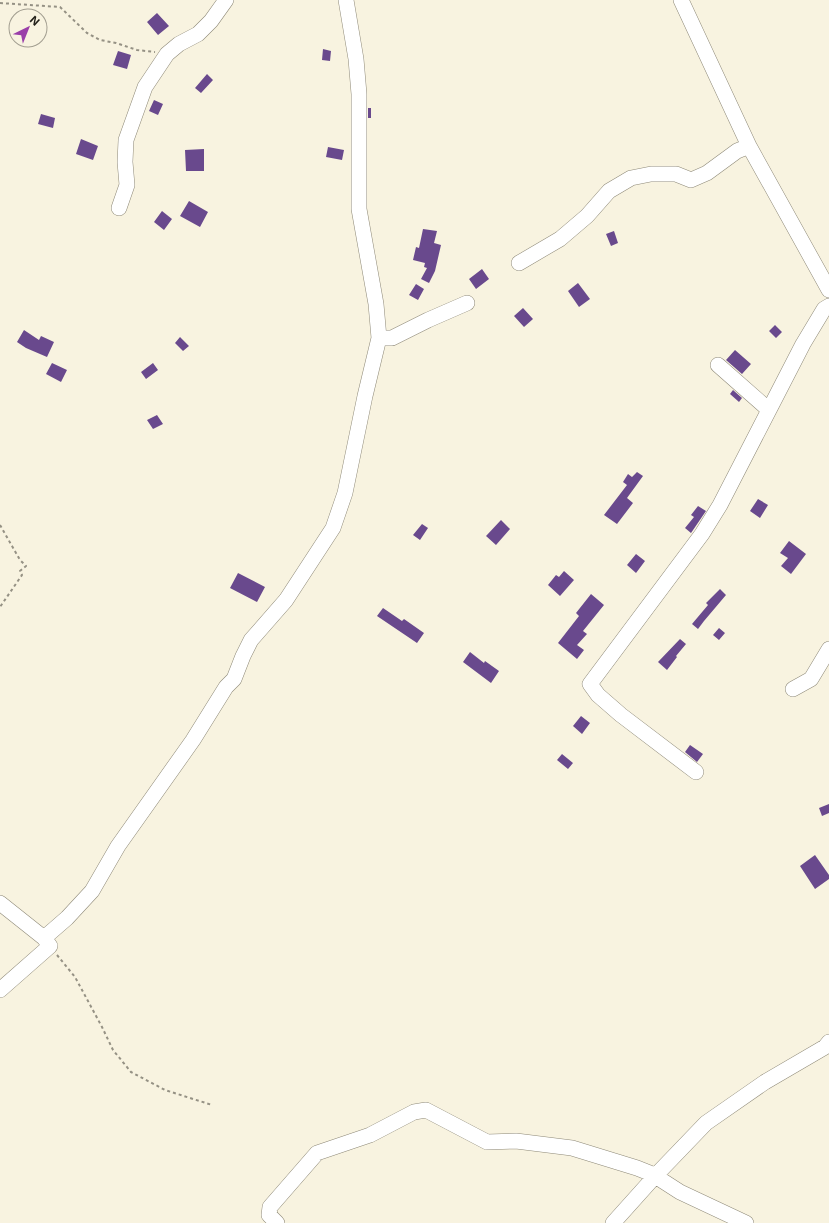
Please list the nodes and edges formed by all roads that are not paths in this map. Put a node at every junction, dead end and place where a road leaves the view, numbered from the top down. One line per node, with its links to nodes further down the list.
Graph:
1 (226, 0): 5 (street)
2 (346, 0): 10 (street)
3 (681, 0): 4 (street)
4 (749, 146): 6 (street); 7 (street)
5 (119, 208)
6 (519, 263)
7 (829, 290)
8 (468, 303): 10 (street)
9 (829, 306): 12 (street)
10 (379, 338): 17 (street)
11 (718, 365): 12 (street)
12 (769, 410): 15 (street)
13 (829, 649): 14 (street)
14 (793, 689)
15 (696, 772)
16 (0, 903): 17 (street)
17 (47, 942): 18 (street)
18 (0, 990)
19 (829, 1042): 20 (street)
20 (655, 1176): 21 (street); 22 (street); 23 (street)
21 (269, 1220)
22 (613, 1223)
23 (746, 1223)

